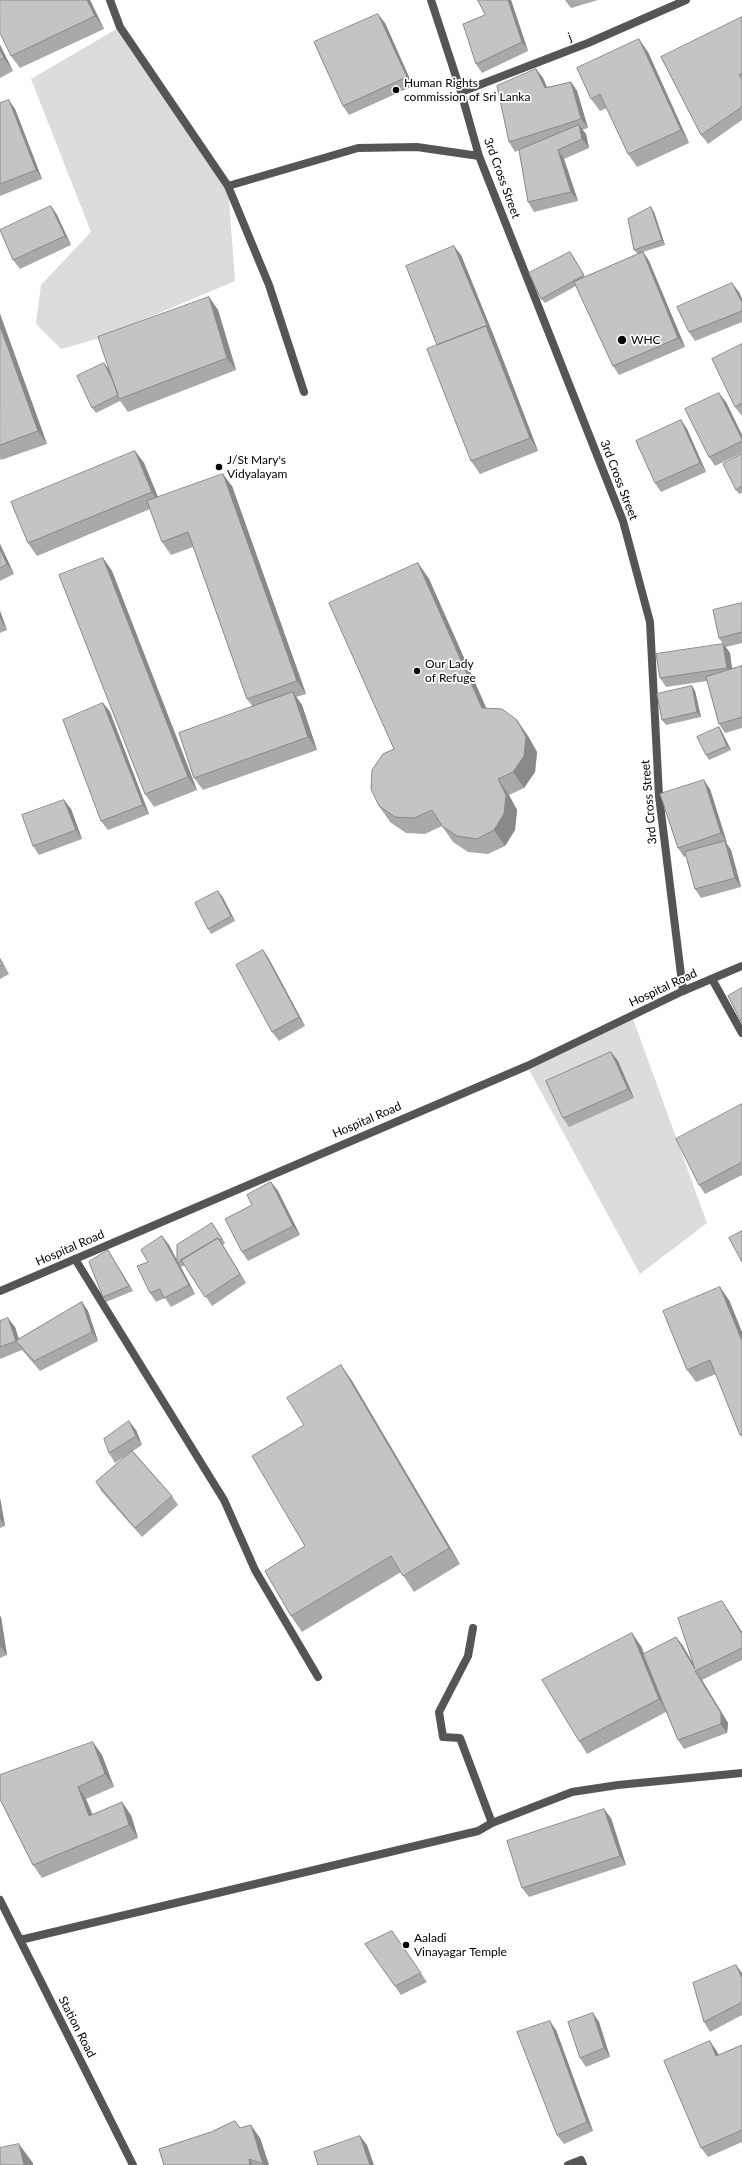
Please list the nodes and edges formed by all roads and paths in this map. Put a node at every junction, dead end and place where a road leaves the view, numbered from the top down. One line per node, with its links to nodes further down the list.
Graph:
1 (110, 0): 6 (street)
2 (431, 0): 4 (street, 3rd Cross Street)
3 (686, 0): 4 (street, j)
4 (461, 92): 5 (street, 3rd Cross Street)
5 (479, 156): 6 (street); 10 (street, 3rd Cross Street)
6 (228, 186): 7 (street)
7 (304, 392)
8 (742, 966): 9 (street, Hospital Road)
9 (712, 979): 10 (street, Hospital Road); 11 (street)
10 (683, 991): 12 (street, Hospital Road)
11 (742, 1033)
12 (75, 1259): 13 (street, Hospital Road); 15 (street)
13 (0, 1292)
14 (473, 1628): 17 (street)
15 (318, 1677)
16 (742, 1773): 17 (street)
17 (492, 1823): 19 (street)
18 (0, 1900): 19 (street, Station Road)
19 (20, 1940): 20 (street, Station Road)
20 (132, 2165)
21 (568, 2165): 22 (street)
22 (583, 2165)

